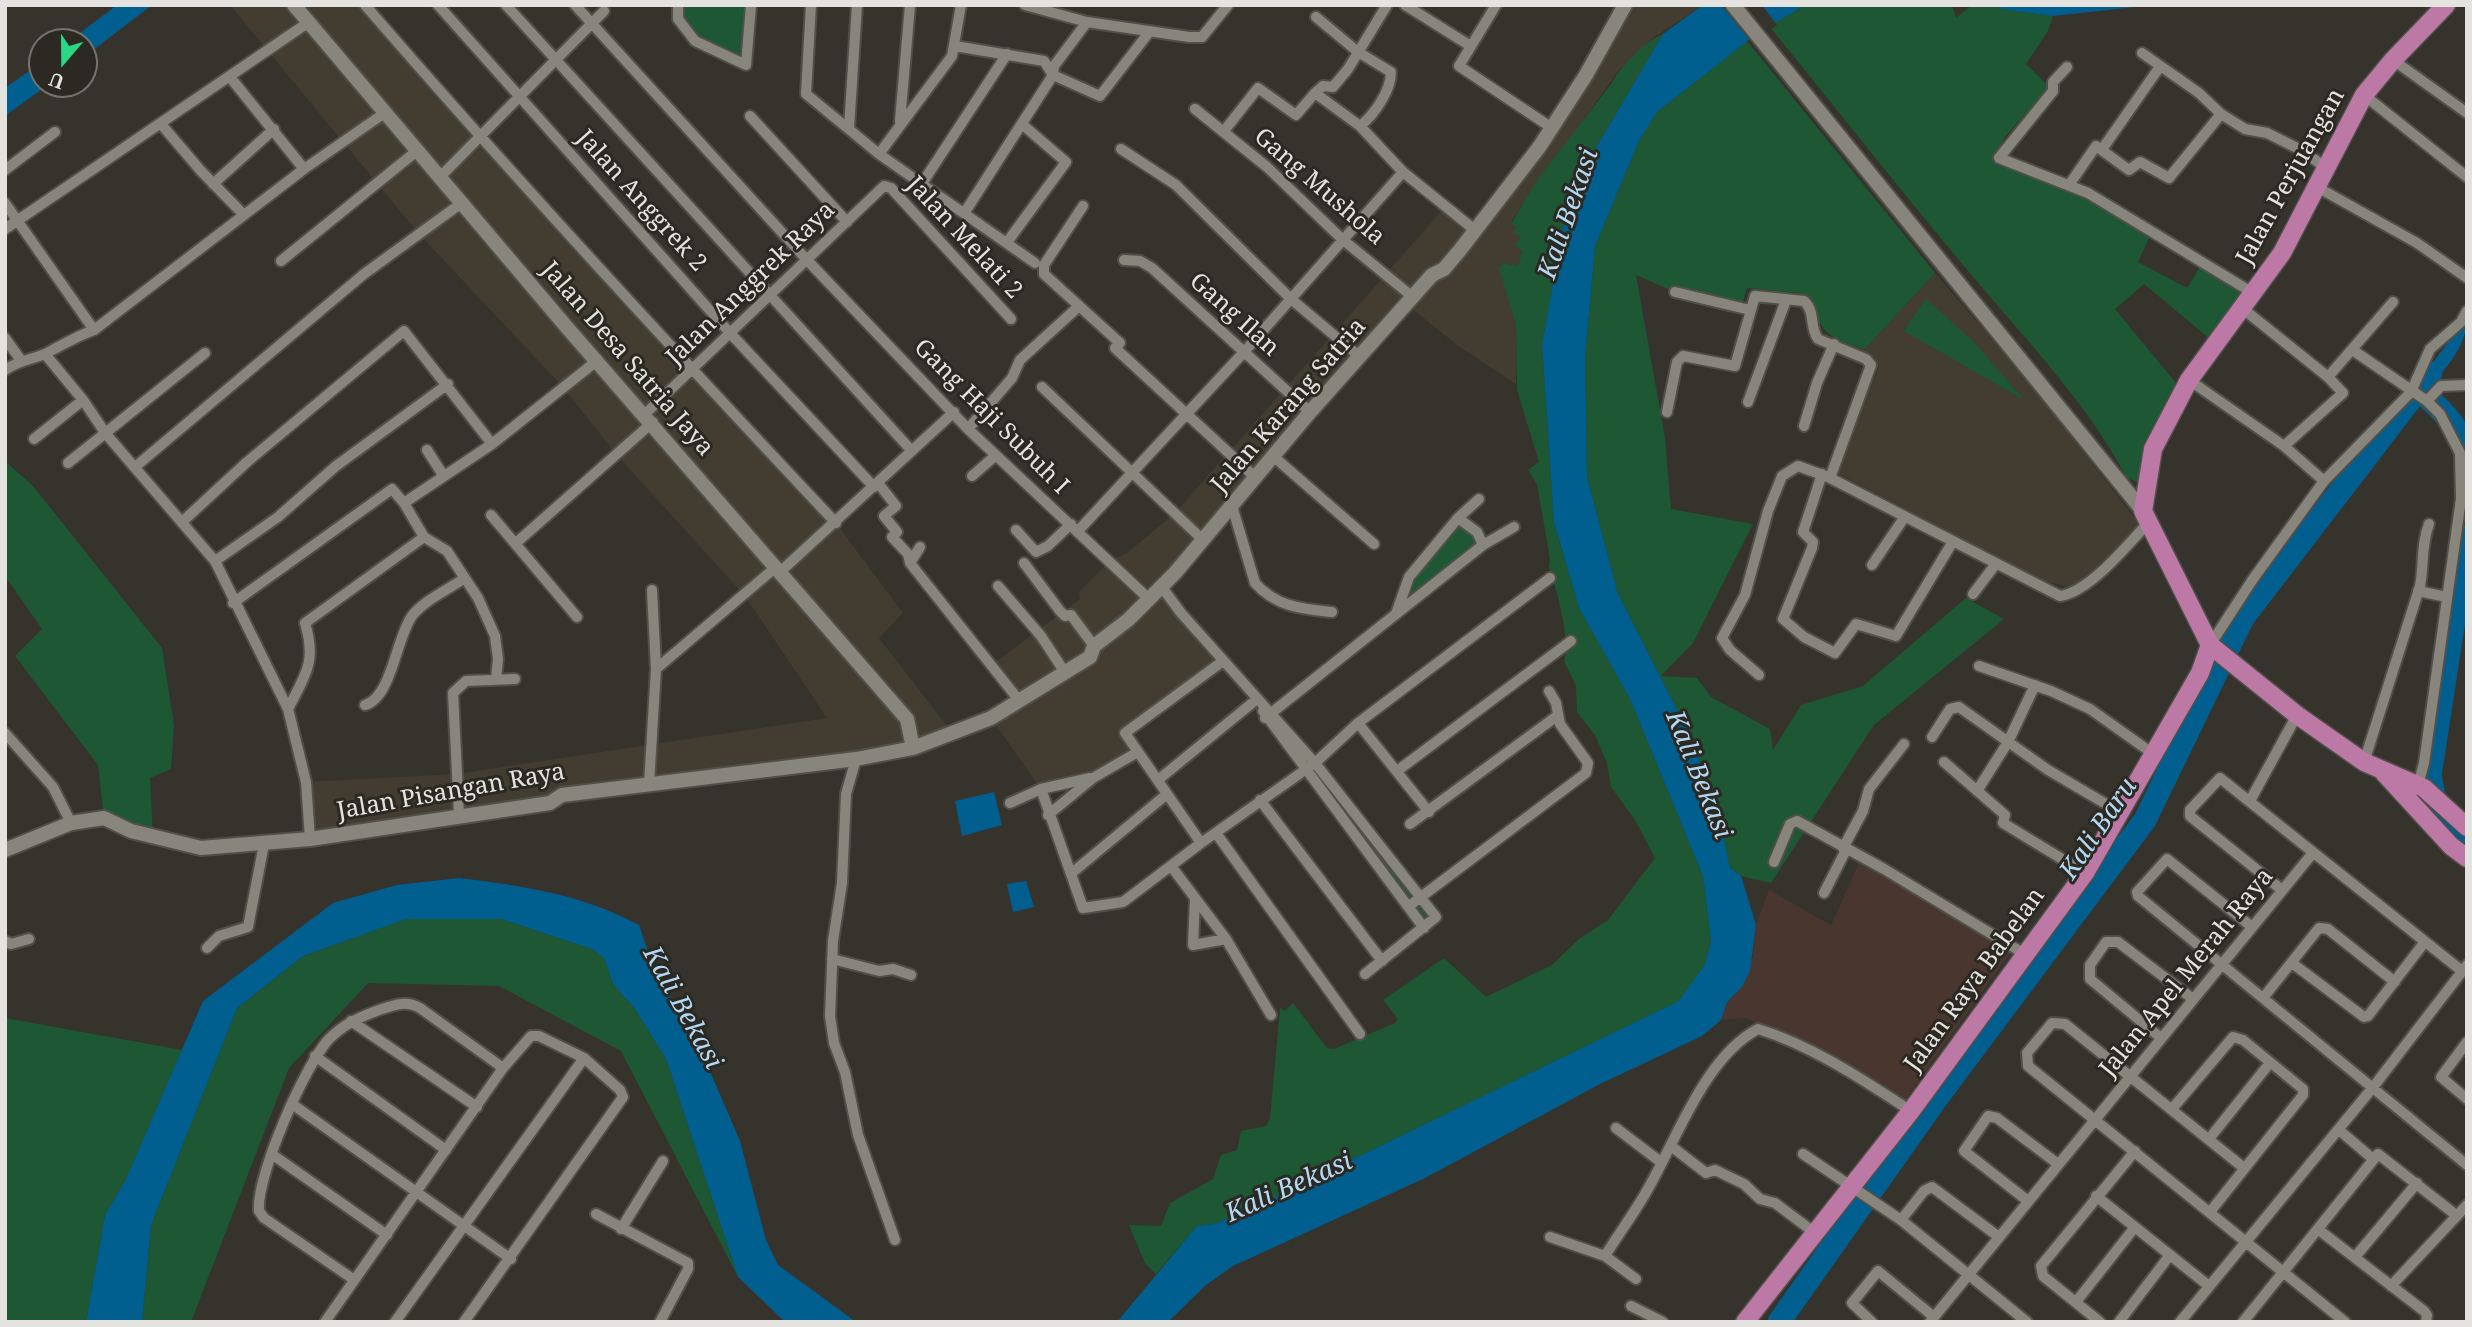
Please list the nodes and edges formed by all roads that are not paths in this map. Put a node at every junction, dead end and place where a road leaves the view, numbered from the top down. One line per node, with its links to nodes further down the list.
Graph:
1 (294, 5): 24 (street, Jalan Desa Satria Jaya)
2 (365, 5): 56 (street)
3 (438, 5): 41 (street, Jalan Anggrek 2)
4 (506, 5): 34 (street)
5 (575, 5): 26 (street, Gang Haji Subuh I)
6 (678, 5): 7 (street)
7 (751, 5)
8 (811, 5): 51 (street)
9 (857, 5): 51 (street)
10 (910, 5): 47 (street)
11 (961, 5): 29 (street)
12 (1025, 5): 19 (street)
13 (1228, 5): 27 (street)
14 (1387, 5): 30 (street)
15 (1405, 5): 28 (street)
16 (1496, 5): 28 (street)
17 (1733, 5): 149 (street)
18 (2446, 5): 33 (main road, Jalan Perjuangan)
19 (1040, 7): 21 (street)
20 (1621, 7): 52 (street, Jalan Karang Satria)
21 (1058, 9): 25 (street)
22 (604, 11): 26 (street)
23 (1317, 17): 30 (street)
24 (309, 22): 38 (street); 43 (street, Jalan Desa Satria Jaya)
25 (1087, 22): 27 (street); 37 (street)
26 (592, 23): 34 (street); 83 (street, Gang Haji Subuh I)
27 (1150, 32): 37 (street)
28 (1469, 45): 52 (street)
29 (955, 46): 32 (street); 47 (street)
30 (1358, 52): 39 (street); 50 (street)
31 (2142, 53): 36 (street)
32 (1007, 54): 37 (street); 67 (street)
33 (2393, 60): 40 (main road, Jalan Perjuangan); 44 (street)
34 (554, 62): 41 (street); 89 (street)
35 (2067, 67): 69 (street)
36 (2159, 68): 45 (street); 57 (street)
37 (1053, 75): 49 (street)
38 (230, 77): 48 (street); 53 (street)
39 (1315, 93): 50 (street); 54 (street)
40 (2364, 95): 61 (main road, Jalan Perjuangan); 66 (street)
41 (520, 97): 56 (street); 100 (street, Jalan Anggrek 2)
42 (1195, 109): 54 (street, Gang Mushola)
43 (386, 112): 59 (street, Jalan Desa Satria Jaya); 62 (street)
44 (2467, 113)
45 (2221, 114): 57 (street); 61 (street)
46 (750, 116): 78 (street)
47 (900, 123): 60 (street)
48 (161, 124): 68 (street); 77 (street)
49 (1023, 125): 75 (street); 82 (street)
50 (1360, 125): 64 (street)
51 (849, 128): 60 (street)
52 (1552, 128): 80 (street, Jalan Karang Satria)
53 (274, 129): 62 (street); 68 (street)
54 (1224, 131): 81 (street, Gang Mushola)
55 (55, 132): 63 (street)
56 (479, 137): 65 (street); 111 (street)
57 (2103, 148): 69 (street)
58 (1121, 149): 91 (street, Gang Ilan)
59 (418, 150): 65 (street, Jalan Desa Satria Jaya); 85 (street)
60 (879, 153): 67 (street)
61 (2327, 168): 71 (main road, Jalan Perjuangan)
62 (304, 169): 76 (street)
63 (5, 170)
64 (1403, 172): 80 (street); 81 (street)
65 (440, 177): 73 (street, Jalan Desa Satria Jaya)
66 (2467, 177)
67 (923, 182): 75 (street)
68 (214, 184): 76 (street)
69 (2069, 185): 93 (street)
70 (887, 186): 78 (street, Jalan Anggrek Raya); 98 (street, Jalan Melati 2)
71 (2317, 187): 87 (street); 93 (main road, Jalan Perjuangan)
72 (5, 202): 77 (street)
73 (463, 202): 109 (street, Jalan Desa Satria Jaya); 137 (street)
74 (1083, 206): 95 (street)
75 (965, 212): 82 (street)
76 (244, 215): 99 (street)
77 (19, 219): 79 (street); 99 (street)
78 (847, 222): 83 (street, Jalan Anggrek Raya)
79 (5, 229)
80 (1476, 231): 90 (street, Jalan Karang Satria)
81 (1342, 239): 90 (street, Gang Mushola); 91 (street)
82 (1008, 241): 86 (street)
83 (807, 260): 89 (street, Jalan Anggrek Raya); 121 (street, Gang Haji Subuh I)
84 (1124, 260): 105 (street, Gang Ilan)
85 (281, 261)
86 (1035, 263)
87 (2465, 275)
88 (1675, 292): 96 (street)
89 (769, 296): 100 (street, Jalan Anggrek Raya); 133 (street)
90 (1414, 298): 107 (street, Jalan Karang Satria)
91 (1290, 299): 105 (street); 107 (street, Gang Ilan)
92 (1786, 300): 96 (street); 102 (street); 120 (street)
93 (2247, 300): 112 (street); 113 (main road, Jalan Perjuangan)
94 (2393, 302): 103 (street)
95 (1078, 307): 122 (street); 127 (street)
96 (1750, 310): 124 (street)
97 (2467, 311): 117 (street)
98 (1011, 319)
99 (94, 330): 106 (street)
100 (730, 333): 111 (street, Jalan Anggrek Raya); 144 (street, Jalan Anggrek 2)
101 (5, 338): 108 (street)
102 (1834, 344): 126 (street); 141 (street)
103 (2354, 351): 112 (street); 117 (street)
104 (205, 352): 128 (street)
105 (1244, 352): 122 (street); 123 (street, Gang Ilan)
106 (45, 354): 108 (street); 119 (street)
107 (1360, 357): 123 (street, Jalan Karang Satria)
108 (20, 359): 110 (street)
109 (598, 360): 125 (street, Jalan Desa Satria Jaya); 130 (street)
110 (5, 370)
111 (691, 370): 125 (street, Jalan Anggrek Raya); 153 (street)
112 (2328, 377): 131 (street)
113 (2189, 380): 131 (street); 149 (main road, Jalan Perjuangan)
114 (448, 384): 130 (street); 152 (street); 165 (street)
115 (2467, 385): 118 (street)
116 (1042, 387): 138 (street)
117 (2411, 392): 118 (street); 143 (street)
118 (2428, 398): 178 (street)
119 (83, 400): 128 (street); 129 (street)
120 (1748, 402)
121 (954, 412): 127 (street, Gang Haji Subuh I); 133 (street)
122 (1186, 412): 138 (street); 142 (street)
123 (1310, 412): 135 (street, Jalan Karang Satria)
124 (1667, 412)
125 (649, 418): 160 (street, Jalan Anggrek Raya); 170 (street, Jalan Desa Satria Jaya)
126 (1804, 426)
127 (968, 429): 134 (street, Gang Haji Subuh I)
128 (106, 434): 136 (street); 137 (street)
129 (34, 439)
130 (492, 444): 139 (street)
131 (2284, 446): 143 (street)
132 (427, 450): 139 (street)
133 (912, 451): 144 (street)
134 (996, 456): 140 (street); 156 (street, Gang Haji Subuh I)
135 (1273, 456): 142 (street, Jalan Karang Satria); 162 (street)
136 (68, 463)
137 (135, 467): 152 (street)
138 (1133, 473): 156 (street); 159 (street)
139 (443, 475): 146 (street)
140 (972, 476)
141 (1826, 476): 151 (street); 161 (street); 191 (street)
142 (1256, 478): 147 (street, Jalan Karang Satria)
143 (2324, 481): 186 (street)
144 (876, 485): 153 (street); 167 (street, Jalan Anggrek 2)
145 (1479, 499): 150 (street)
146 (404, 503): 158 (street); 180 (street)
147 (1232, 506): 159 (street, Jalan Karang Satria); 181 (street)
148 (491, 515): 160 (street)
149 (2146, 517): 169 (street); 186 (main road)
150 (1458, 518): 163 (street); 182 (street)
151 (1905, 518): 161 (street); 168 (street)
152 (182, 522): 165 (street)
153 (836, 523): 170 (street)
154 (2429, 524): 176 (street)
155 (1514, 527): 163 (street)
156 (1074, 528): 157 (street); 179 (street, Gang Haji Subuh I)
157 (1016, 530)
158 (424, 537): 171 (street); 199 (street)
159 (1203, 540): 174 (street, Jalan Karang Satria)
160 (516, 543): 183 (street)
161 (1952, 543): 169 (street)
162 (1374, 544)
163 (1483, 545): 182 (street)
164 (920, 547): 167 (street)
165 (215, 561): 180 (street)
166 (1024, 563): 185 (street)
167 (910, 564): 196 (street)
168 (1872, 565)
169 (1995, 565): 177 (street)
170 (778, 570): 189 (street); 208 (street, Jalan Desa Satria Jaya)
171 (465, 578): 192 (street); 198 (street)
172 (1549, 578): 203 (street)
173 (998, 586): 190 (street)
174 (1161, 586): 179 (street, Jalan Karang Satria); 187 (street)
175 (652, 590): 189 (street)
176 (2418, 591): 178 (street); 214 (street)
177 (1973, 594)
178 (2446, 597): 222 (street)
179 (1149, 598): 185 (street, Jalan Karang Satria)
180 (233, 603): 199 (street)
181 (1332, 612)
182 (1396, 614): 200 (street)
183 (577, 617)
184 (1571, 641): 216 (street)
185 (1094, 646): 190 (street, Jalan Karang Satria)
186 (2211, 646): 201 (main road); 210 (main road, Jalan Raya Babelan)
187 (1223, 661): 197 (street); 209 (street)
188 (1979, 666): 194 (street)
189 (656, 669): 219 (street)
190 (1064, 671): 196 (street, Jalan Karang Satria)
191 (1759, 675)
192 (496, 679): 193 (street); 229 (street)
193 (515, 679)
194 (2035, 685): 206 (street); 210 (street)
195 (1549, 691): 202 (street)
196 (1018, 699): 208 (street, Jalan Karang Satria)
197 (1258, 701): 200 (street); 218 (street)
198 (365, 705)
199 (288, 709): 235 (street)
200 (1269, 715): 213 (street); 215 (street)
201 (2297, 715): 214 (main road); 224 (street)
202 (1557, 716): 228 (street); 248 (street)
203 (1358, 723): 213 (street); 216 (street)
204 (5, 733): 231 (street)
205 (1932, 737): 206 (street)
206 (2008, 742): 221 (street); 227 (street)
207 (1904, 744): 238 (street)
208 (913, 748): 211 (street, Jalan Pisangan Raya)
209 (1136, 753): 217 (street); 218 (street)
210 (2152, 753): 227 (main road, Jalan Raya Babelan)
211 (856, 759): 219 (street, Jalan Pisangan Raya); 259 (street)
212 (1944, 762): 221 (street)
213 (1315, 763): 215 (street); 248 (street)
214 (2369, 763): 222 (main road)
215 (1304, 769): 225 (street); 250 (street)
216 (1397, 771): 228 (street)
217 (1093, 778): 220 (street); 230 (street)
218 (1158, 780): 223 (street)
219 (649, 784): 229 (street, Jalan Pisangan Raya)
220 (1041, 789): 226 (street); 230 (street)
221 (1977, 791): 245 (street)
222 (2418, 791): 233 (main road); 241 (main road)
223 (1167, 794): 236 (street); 244 (street)
224 (2251, 799): 240 (street); 246 (street)
225 (1260, 800): 234 (street); 260 (street)
226 (1010, 803)
227 (2118, 811): 245 (main road, Jalan Raya Babelan)
228 (1429, 812): 232 (street)
229 (458, 815): 235 (street, Jalan Pisangan Raya)
230 (1048, 815): 244 (street)
231 (71, 823): 237 (street, Jalan Pisangan Raya); 239 (street, Jalan Pisangan Raya)
232 (1410, 824)
233 (2467, 827)
234 (1216, 833): 236 (street); 271 (street)
235 (310, 839): 237 (street, Jalan Pisangan Raya)
236 (1201, 843): 243 (street)
237 (264, 844): 257 (street)
238 (1844, 849): 242 (street); 247 (street); 258 (street)
239 (5, 850)
240 (2312, 854): 246 (street, Jalan Apel Merah Raya); 256 (street)
241 (2467, 858)
242 (1774, 862)
243 (1171, 866): 244 (street); 249 (street)
244 (1073, 872)
245 (2085, 873): 258 (main road, Jalan Raya Babelan)
246 (2282, 890): 251 (street, Jalan Apel Merah Raya)
247 (1824, 893)
248 (1422, 897): 250 (street); 252 (street)
249 (1195, 900): 254 (street); 254 (street)
250 (1409, 906): 252 (street)
251 (2252, 927): 262 (street, Jalan Apel Merah Raya); 262 (street)
252 (1424, 928): 260 (street)
253 (29, 939): 255 (street)
254 (1226, 939): 269 (street)
255 (5, 941)
256 (2424, 943): 263 (street); 266 (street)
257 (207, 948)
258 (2023, 953): 284 (main road, Jalan Raya Babelan)
259 (832, 959): 265 (street); 318 (street)
260 (1382, 961): 264 (street)
261 (2292, 963): 266 (street); 266 (street); 267 (street)
262 (2221, 965): 267 (street); 268 (street, Jalan Apel Merah Raya)
263 (2464, 968): 279 (street)
264 (1365, 974)
265 (911, 975)
266 (2395, 982)
267 (2263, 998): 279 (street)
268 (2193, 999): 272 (street, Jalan Apel Merah Raya); 272 (street)
269 (1271, 1015)
270 (351, 1021): 274 (street); 277 (street); 282 (street)
271 (1360, 1034)
272 (2161, 1038): 278 (street, Jalan Apel Merah Raya)
273 (2467, 1042): 280 (street)
274 (315, 1056): 281 (street); 290 (street)
275 (584, 1058): 277 (street); 310 (street); 323 (street)
276 (2269, 1064): 283 (street); 288 (street); 299 (street)
277 (503, 1068): 282 (street)
278 (2130, 1076): 283 (street); 285 (street, Jalan Apel Merah Raya); 285 (street)
279 (2374, 1086): 287 (street); 298 (street)
280 (2467, 1100)
281 (292, 1104): 293 (street); 302 (street)
282 (477, 1107): 290 (street)
283 (2172, 1109): 288 (street)
284 (1911, 1111): 289 (street); 301 (main road, Jalan Raya Babelan)
285 (2095, 1119): 291 (street); 297 (street, Jalan Apel Merah Raya)
286 (1616, 1128): 296 (street)
287 (2339, 1130): 294 (street); 319 (street)
288 (2209, 1139): 299 (street)
289 (1671, 1146): 296 (street); 314 (street)
290 (446, 1150): 302 (street)
291 (2135, 1151): 303 (street); 306 (street)
292 (1803, 1154): 301 (street)
293 (273, 1155): 315 (street); 326 (street)
294 (2374, 1159): 300 (street); 313 (street)
295 (663, 1161): 312 (street)
296 (1662, 1163): 321 (street)
297 (2058, 1164): 304 (street, Jalan Apel Merah Raya); 304 (street)
298 (2467, 1165)
299 (2244, 1168): 306 (street)
300 (2417, 1183): 308 (street); 322 (street)
301 (1853, 1186): 309 (street); 314 (main road, Jalan Raya Babelan)
302 (417, 1192): 310 (street); 315 (street)
303 (2096, 1196): 311 (street); 330 (street)
304 (2028, 1201): 317 (street, Jalan Apel Merah Raya)
305 (2467, 1206): 308 (street)
306 (2210, 1212): 319 (street)
307 (596, 1214): 312 (street)
308 (2455, 1215): 329 (street)
309 (1902, 1220): 317 (street); 325 (street)
310 (464, 1225): 323 (street); 335 (street)
311 (2135, 1227): 320 (street); 330 (street)
312 (621, 1229): 337 (street)
313 (2319, 1230): 322 (street); 324 (street)
314 (1815, 1233): 339 (main road, Jalan Raya Babelan)
315 (387, 1235): 326 (street)
316 (1550, 1237): 321 (street)
317 (1999, 1237): 325 (street, Jalan Apel Merah Raya)
318 (895, 1240)
319 (2247, 1242): 324 (street); 328 (street)
320 (2170, 1255): 328 (street); 343 (street)
321 (1605, 1256): 327 (street)
322 (2355, 1257): 329 (street)
323 (511, 1259): 336 (street)
324 (2285, 1273): 333 (street); 345 (street)
325 (1968, 1274): 332 (street, Jalan Apel Merah Raya); 341 (street)
326 (353, 1279): 334 (street)
327 (1636, 1279)
328 (2209, 1286): 344 (street)
329 (2391, 1286): 346 (street)
330 (2076, 1301): 342 (street)
331 (1630, 1306): 338 (street)
332 (1932, 1319): 340 (street)
333 (2245, 1321)
334 (324, 1322)
335 (395, 1322)
336 (464, 1322)
337 (660, 1322)
338 (1663, 1322)
339 (1745, 1322)
340 (1872, 1322)
341 (2027, 1322)
342 (2100, 1322)
343 (2119, 1322)
344 (2180, 1322)
345 (2345, 1322)
346 (2426, 1322)

